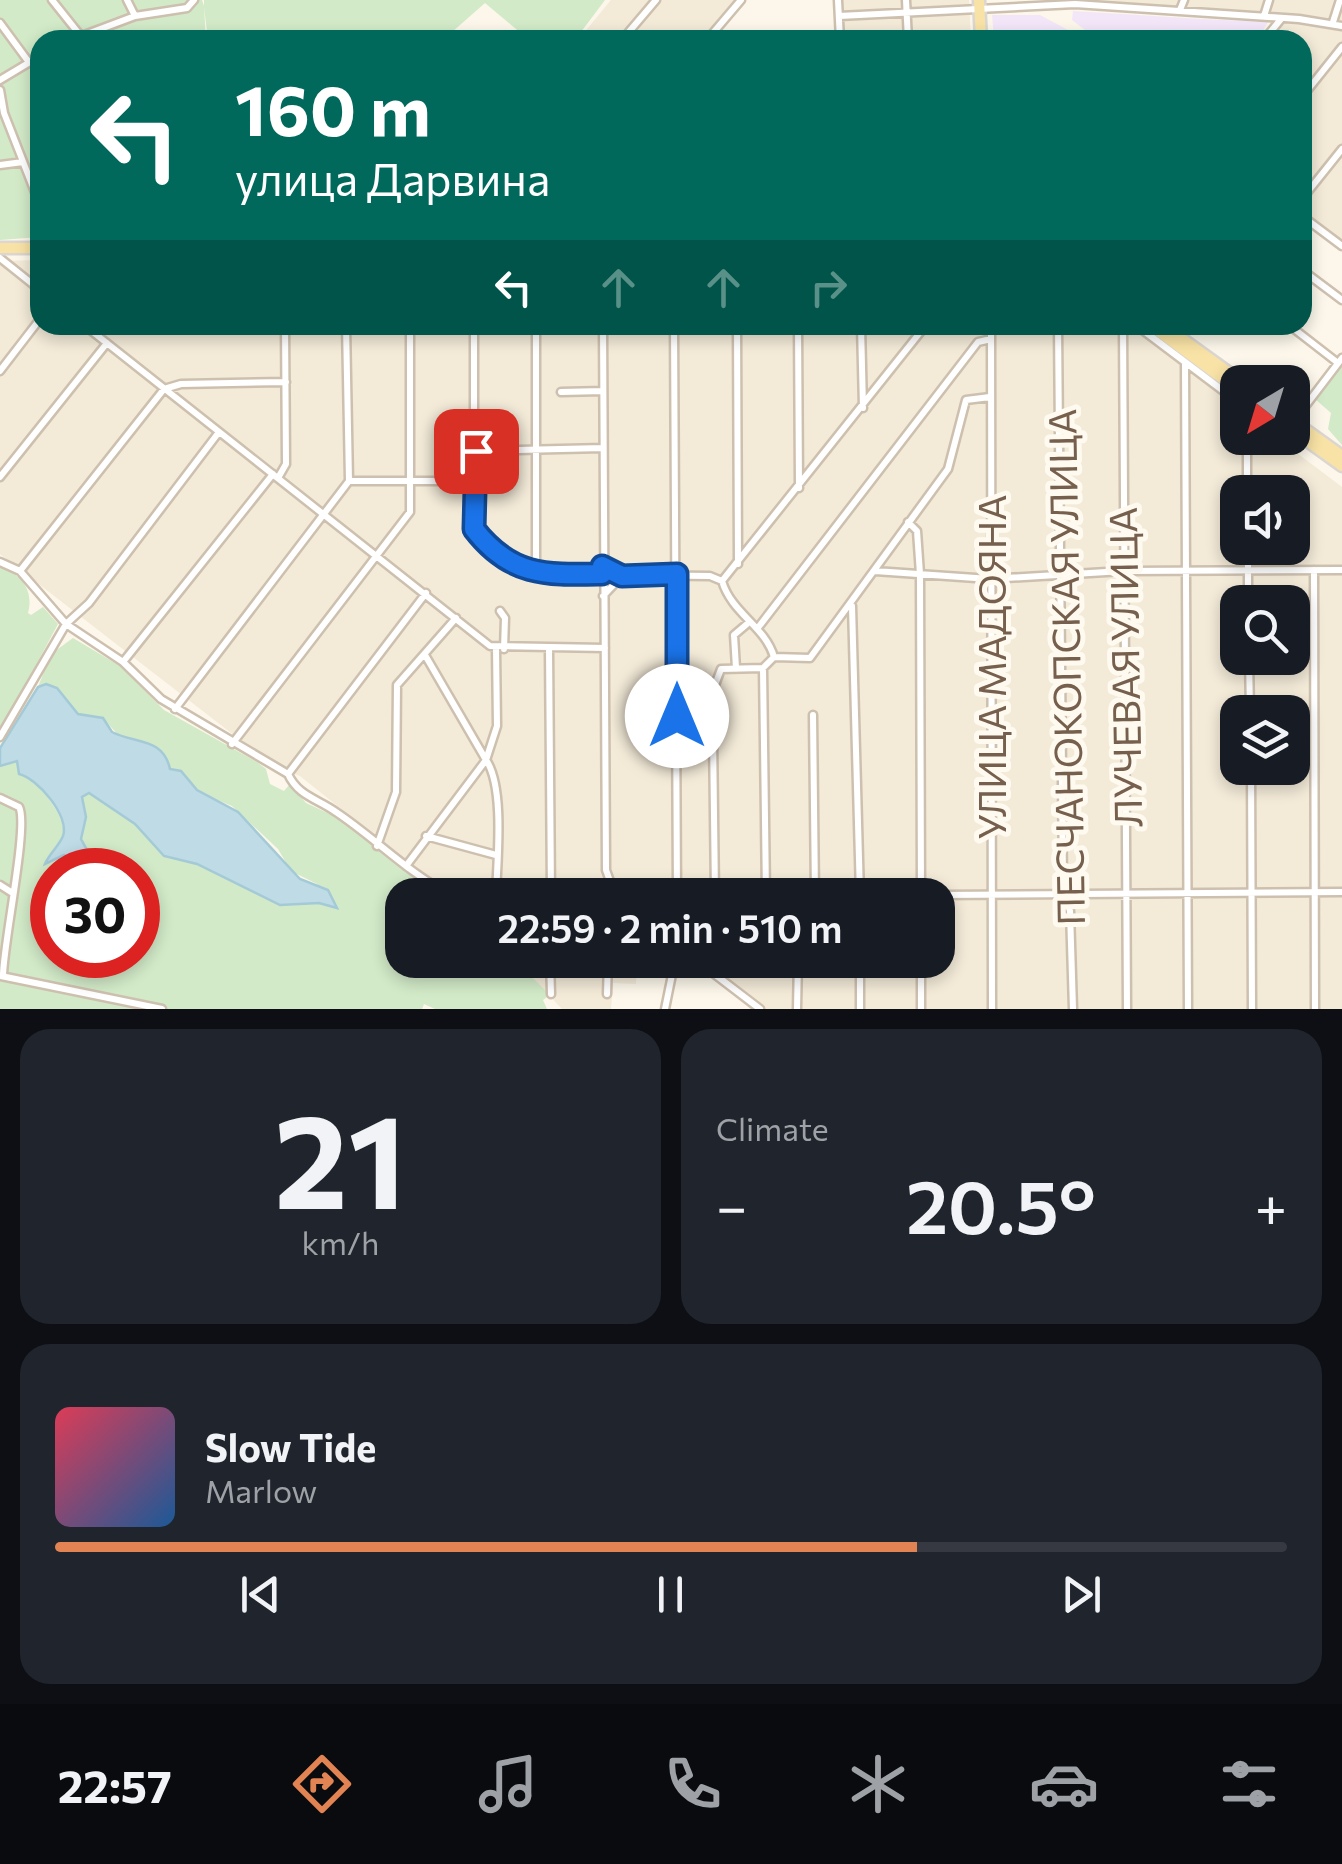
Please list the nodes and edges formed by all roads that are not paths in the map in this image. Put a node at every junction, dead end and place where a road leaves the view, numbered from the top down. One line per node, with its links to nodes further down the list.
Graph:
1 (52, 0): 23 (street)
2 (127, 0): 16 (street)
3 (194, 0): 16 (street)
4 (656, 0): 25 (street)
5 (741, 0): 26 (street)
6 (838, 0): 17 (street)
7 (906, 0): 15 (street)
8 (1184, 0): 14 (street)
9 (1270, 0): 18 (street)
10 (1340, 0): 20 (street)
11 (1032, 3): 12 (street); 13 (street)
12 (1103, 3): 14 (street)
13 (976, 4): 15 (street); 29 (main road)
14 (1180, 10): 18 (street)
15 (906, 12): 17 (street); 28 (street)
16 (135, 16): 24 (street)
17 (839, 16): 27 (street)
18 (1264, 16): 19 (street)
19 (1281, 18): 20 (street); 30 (street)
20 (1332, 22): 22 (street)
21 (0, 24): 32 (street)
22 (1342, 26)
23 (76, 30)
24 (94, 30)
25 (630, 30)
26 (716, 30)
27 (840, 30)
28 (907, 30)
29 (977, 30)
30 (1272, 30)
31 (1342, 47): 34 (street)
32 (28, 61): 33 (street)
33 (0, 80)
34 (1312, 84)
35 (0, 90): 36 (street)
36 (2, 113): 38 (street)
37 (1342, 150): 41 (street)
38 (23, 162): 39 (street); 40 (street)
39 (0, 166)
40 (30, 179)
41 (1312, 187)
42 (1312, 224): 43 (street)
43 (1342, 246)
44 (30, 249): 45 (main road)
45 (2, 252): 47 (street)
46 (1312, 278): 48 (street)
47 (30, 280)
48 (1342, 300)
49 (30, 333): 74 (street)
50 (97, 335): 70 (street)
51 (286, 335): 76 (street)
52 (346, 335): 94 (street)
53 (410, 335): 95 (street)
54 (474, 335): 89 (street)
55 (536, 335): 88 (street)
56 (603, 335): 79 (street)
57 (674, 335): 112 (street)
58 (738, 335): 102 (street)
59 (798, 335): 97 (street)
60 (860, 335): 83 (street)
61 (919, 335): 83 (street)
62 (990, 335): 69 (street, УЛИЦА МАДОЯНА)
63 (1058, 335): 115 (street, ПЕСЧАНОКОПСКАЯ УЛИЦА)
64 (1123, 335): 110 (street, ЛУЧЕВАЯ УЛИЦА)
65 (1149, 335): 72 (street)
66 (1164, 335): 75 (main road)
67 (1177, 335): 73 (main road)
68 (1304, 335): 71 (street)
69 (990, 340): 81 (street, УЛИЦА МАДОЯНА); 127 (street)
70 (107, 343): 78 (street); 93 (street)
71 (1340, 360): 82 (street)
72 (1186, 363): 77 (street); 111 (street)
73 (1220, 366)
74 (0, 371)
75 (1220, 377)
76 (286, 382): 78 (street); 92 (street)
77 (1220, 388)
78 (164, 389): 84 (street); 108 (street)
79 (603, 391): 80 (street); 87 (street)
80 (561, 392)
81 (990, 397): 99 (street); 117 (street, УЛИЦА МАДОЯНА)
82 (1310, 401)
83 (863, 410): 97 (street)
84 (218, 432): 92 (street); 125 (street)
85 (1310, 435): 90 (main road)
86 (1310, 439): 91 (main road)
87 (603, 448): 88 (street); 104 (street)
88 (536, 450): 89 (street); 114 (street)
89 (476, 451): 96 (street)
90 (1342, 456)
91 (1342, 466)
92 (275, 476): 98 (street); 133 (street)
93 (0, 477)
94 (348, 481): 95 (street); 98 (street)
95 (411, 481): 96 (street); 100 (street)
96 (475, 481): 114 (street)
97 (799, 489): 102 (street)
98 (325, 515): 100 (street); 136 (street)
99 (908, 522): 109 (street); 113 (street)
100 (378, 556): 120 (street); 139 (street)
101 (0, 562): 108 (street)
102 (738, 565): 118 (street)
103 (1248, 565): 105 (street)
104 (602, 570): 114 (street); 116 (street); 121 (street)
105 (1248, 570): 106 (street); 111 (street); 119 (street)
106 (1314, 570): 107 (street); 160 (street)
107 (1342, 570)
108 (20, 571): 125 (street)
109 (876, 571): 113 (street); 122 (street)
110 (1123, 571): 111 (street); 115 (street); 163 (street, ЛУЧЕВАЯ УЛИЦА)
111 (1185, 571): 164 (street)
112 (677, 574): 116 (street); 118 (street); 152 (street)
113 (920, 574): 117 (street); 157 (street)
114 (536, 575)
115 (1059, 575): 117 (street); 166 (street, ПЕСЧАНОКОПСКАЯ УЛИЦА)
116 (622, 576): 121 (street)
117 (990, 579): 167 (street, УЛИЦА МАДОЯНА)
118 (722, 581): 126 (street)
119 (1248, 585)
120 (426, 593): 124 (street); 141 (street)
121 (603, 596): 128 (street)
122 (852, 604): 132 (street); 156 (street)
123 (500, 611): 129 (street)
124 (456, 618): 129 (street); 131 (street)
125 (66, 624): 133 (street); 138 (street)
126 (747, 624): 127 (street); 134 (street)
127 (757, 629): 132 (street)
128 (605, 648): 130 (street); 151 (street)
129 (500, 649): 130 (street); 140 (street)
130 (549, 649): 150 (street)
131 (425, 655): 140 (street); 145 (street)
132 (774, 658): 135 (street)
133 (123, 662): 136 (street)
134 (736, 668): 135 (street); 153 (street)
135 (763, 668): 154 (street)
136 (175, 709): 139 (street)
137 (814, 716): 155 (street)
138 (0, 737)
139 (232, 744): 141 (street)
140 (486, 760): 144 (street); 146 (street)
141 (288, 774): 145 (street)
142 (1251, 785): 162 (street)
143 (0, 798): 159 (street)
144 (426, 836): 146 (street); 147 (street)
145 (377, 846): 147 (street)
146 (496, 856): 149 (street)
147 (406, 866): 148 (street)
148 (425, 878)
149 (496, 878)
150 (551, 878)
151 (612, 878)
152 (678, 878)
153 (714, 878)
154 (764, 878)
155 (812, 878)
156 (860, 878)
157 (921, 878)
158 (0, 885): 159 (street)
159 (10, 892): 168 (street)
160 (1314, 892): 161 (street); 162 (street); 191 (street)
161 (1342, 892)
162 (1252, 893): 164 (street); 190 (street)
163 (1127, 894): 164 (street); 166 (street); 188 (street, ЛУЧЕВАЯ УЛИЦА)
164 (1186, 894): 189 (street)
165 (955, 895): 167 (street)
166 (1064, 895): 167 (street); 187 (street, ПЕСЧАНОКОПСКАЯ УЛИЦА)
167 (990, 896): 186 (street, УЛИЦА МАДОЯНА)
168 (2, 962): 169 (street)
169 (2, 976): 179 (street)
170 (551, 978): 177 (street)
171 (608, 978): 178 (street)
172 (671, 978): 181 (street)
173 (720, 978): 182 (street)
174 (798, 978): 183 (street)
175 (860, 978): 184 (street)
176 (921, 978): 185 (street)
177 (551, 994)
178 (608, 994)
179 (144, 1007): 180 (street)
180 (162, 1009)
181 (665, 1009)
182 (760, 1009)
183 (797, 1009)
184 (860, 1009)
185 (921, 1009)
186 (992, 1009)
187 (1073, 1009)
188 (1127, 1009)
189 (1188, 1009)
190 (1252, 1009)
191 (1315, 1009)

